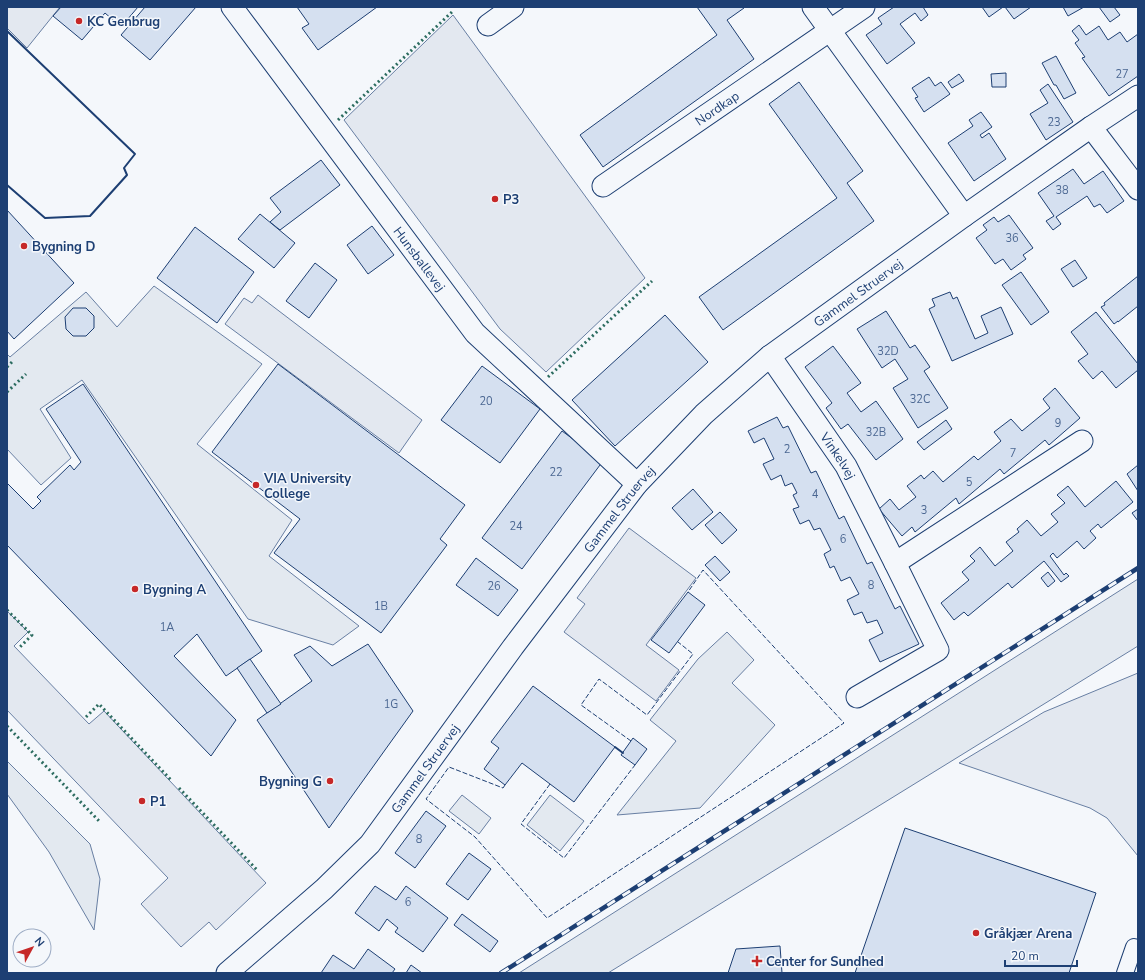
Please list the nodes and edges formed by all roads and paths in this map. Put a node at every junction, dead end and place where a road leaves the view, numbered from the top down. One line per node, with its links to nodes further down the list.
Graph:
1 (232, 7): 14 (street, Hunsballevej)
2 (513, 7): 5 (street)
3 (814, 7): 6 (street)
4 (864, 7): 6 (street, Nordkap)
5 (488, 25)
6 (830, 30): 9 (street, Nordkap); 11 (street)
7 (1138, 96): 8 (street, Gammel Struervej)
8 (1091, 127): 10 (street); 11 (street, Gammel Struervej)
9 (603, 186)
10 (1138, 190)
11 (964, 216): 12 (street, Gammel Struervej)
12 (770, 356): 14 (street, Gammel Struervej); 15 (street, Vinkelvej)
13 (1082, 441): 15 (street)
14 (637, 484): 18 (street, Gammel Struervej)
15 (896, 563): 16 (street, Vinkelvej)
16 (857, 697)
17 (1134, 947): 19 (street)
18 (227, 973)
19 (1125, 973)

